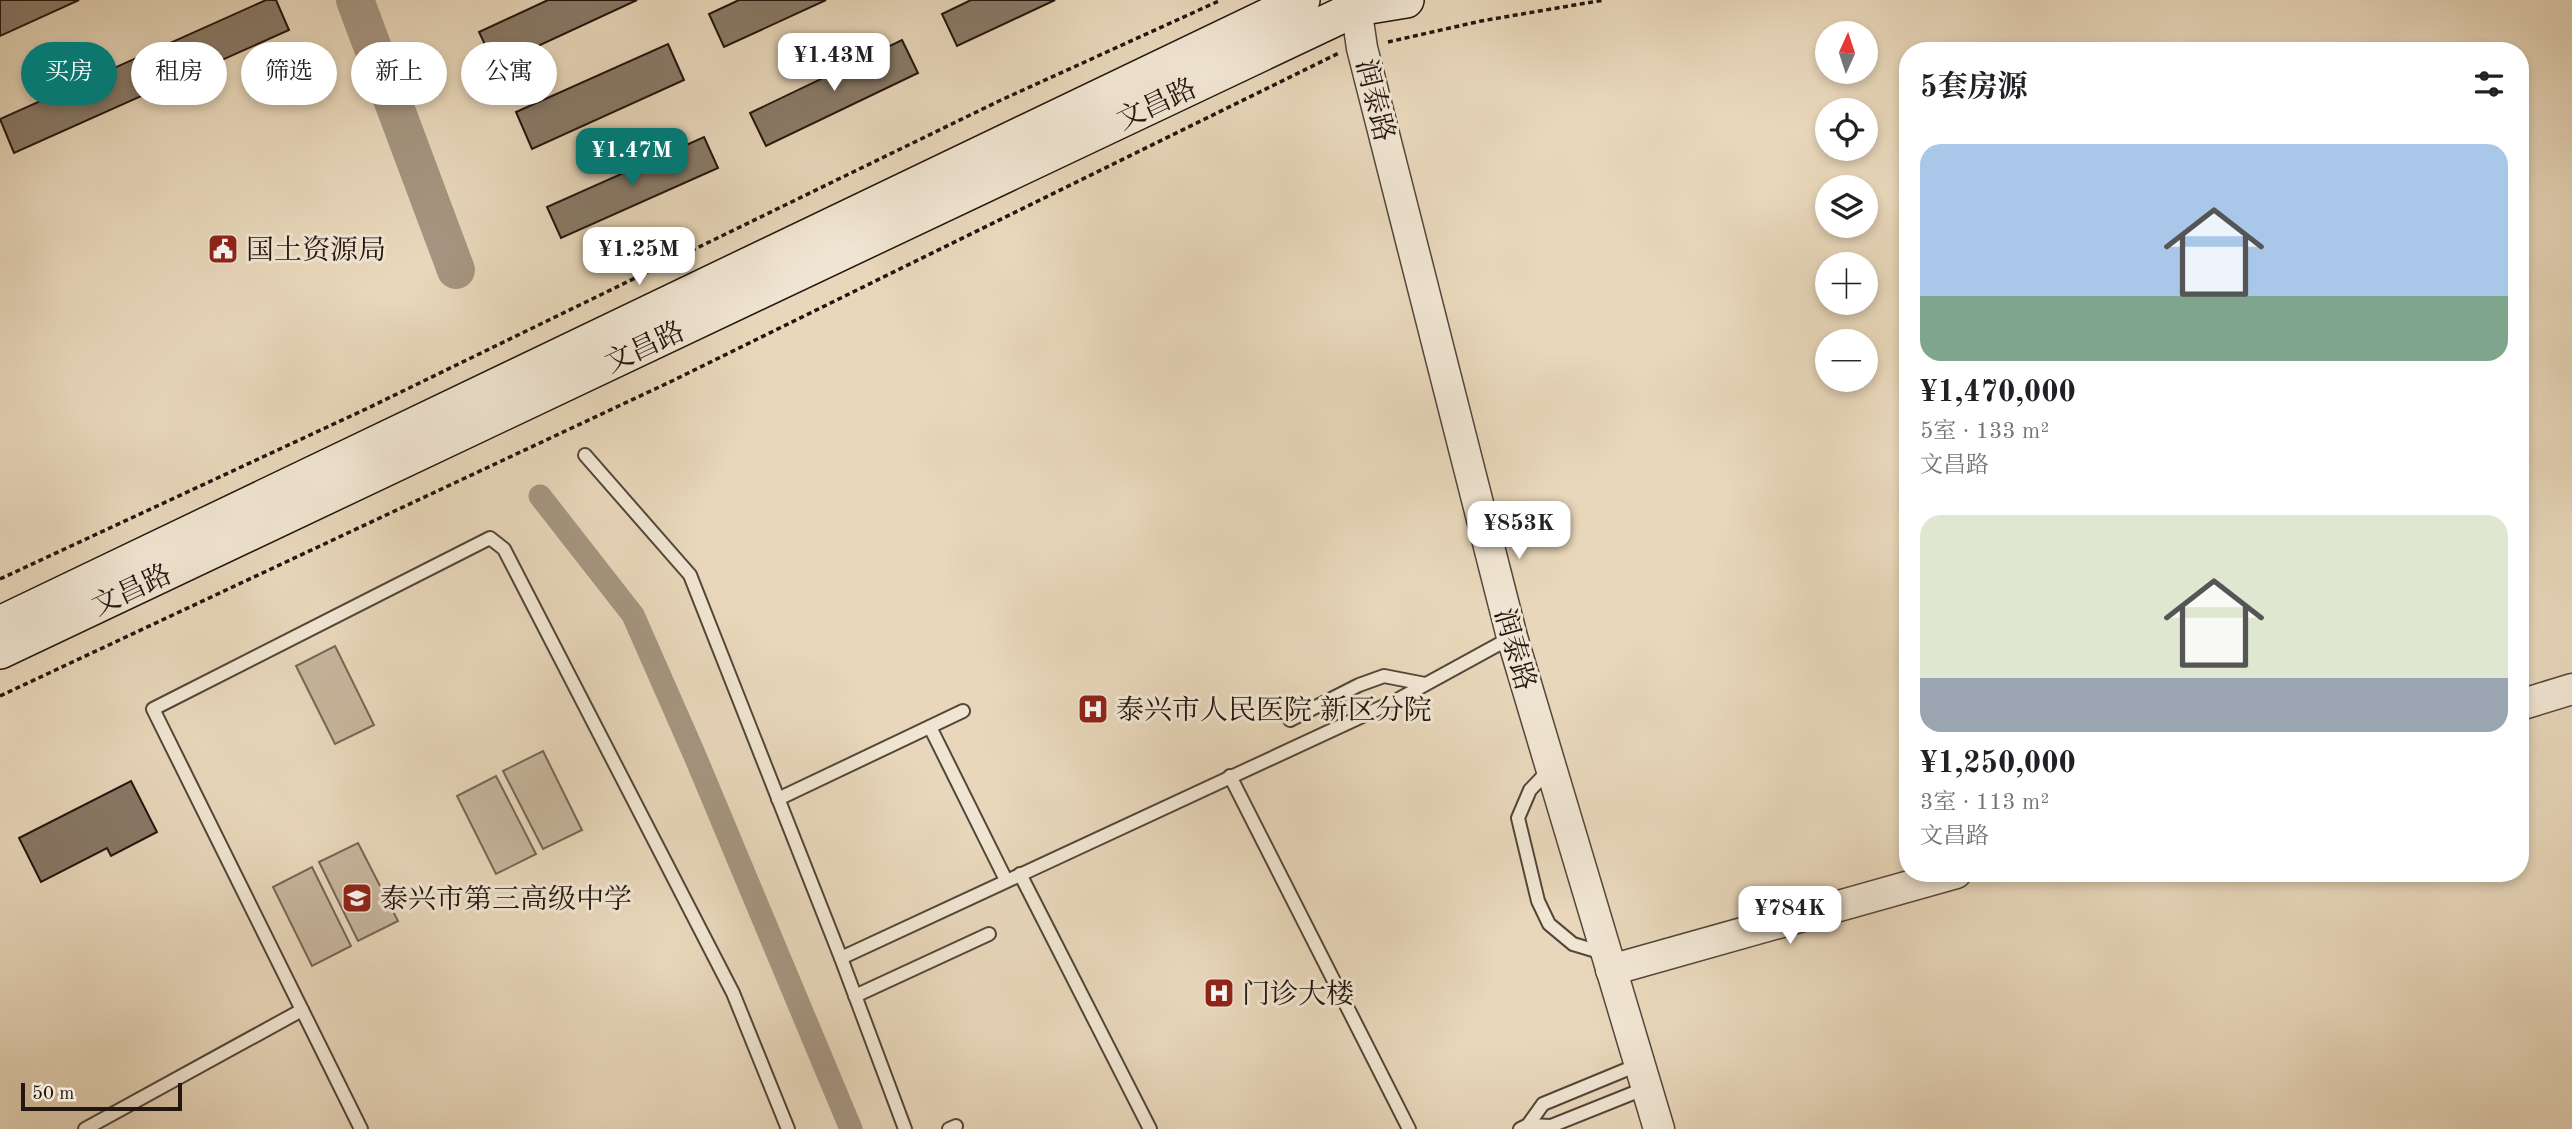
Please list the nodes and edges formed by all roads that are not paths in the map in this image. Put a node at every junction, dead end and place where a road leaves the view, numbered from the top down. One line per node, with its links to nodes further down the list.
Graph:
1 (1302, 0): 5 (main road, 文昌路)
2 (1406, 0): 3 (main road, 文昌路)
3 (1356, 4): 6 (street, 润泰路); 7 (main road, 文昌路)
4 (585, 456): 16 (lane)
5 (0, 624)
6 (1512, 637): 8 (lane); 14 (street, 润泰路)
7 (0, 651)
8 (1425, 684): 12 (lane); 15 (lane)
9 (2572, 689): 10 (street)
10 (2529, 702)
11 (963, 711): 13 (lane)
12 (1290, 720)
13 (930, 727): 16 (lane); 18 (lane)
14 (1551, 768): 22 (street, 润泰路); 22 (lane)
15 (1230, 776): 17 (lane); 34 (lane)
16 (778, 799): 21 (lane)
17 (1020, 874): 18 (lane); 33 (lane)
18 (1006, 880): 21 (lane)
19 (1921, 882): 22 (street)
20 (989, 934): 23 (lane)
21 (841, 958): 23 (lane)
22 (1609, 962): 25 (street, 润泰路)
23 (855, 996): 32 (lane)
24 (302, 1010): 29 (lane); 30 (lane); 31 (lane)
25 (1644, 1075): 26 (lane); 28 (lane); 35 (street, 润泰路)
26 (1543, 1104): 27 (lane); 28 (lane)
27 (1524, 1127): 28 (lane)
28 (1551, 1128)
29 (85, 1129)
30 (361, 1129)
31 (788, 1129)
32 (905, 1129)
33 (1150, 1129)
34 (1409, 1129)
35 (1659, 1129)

